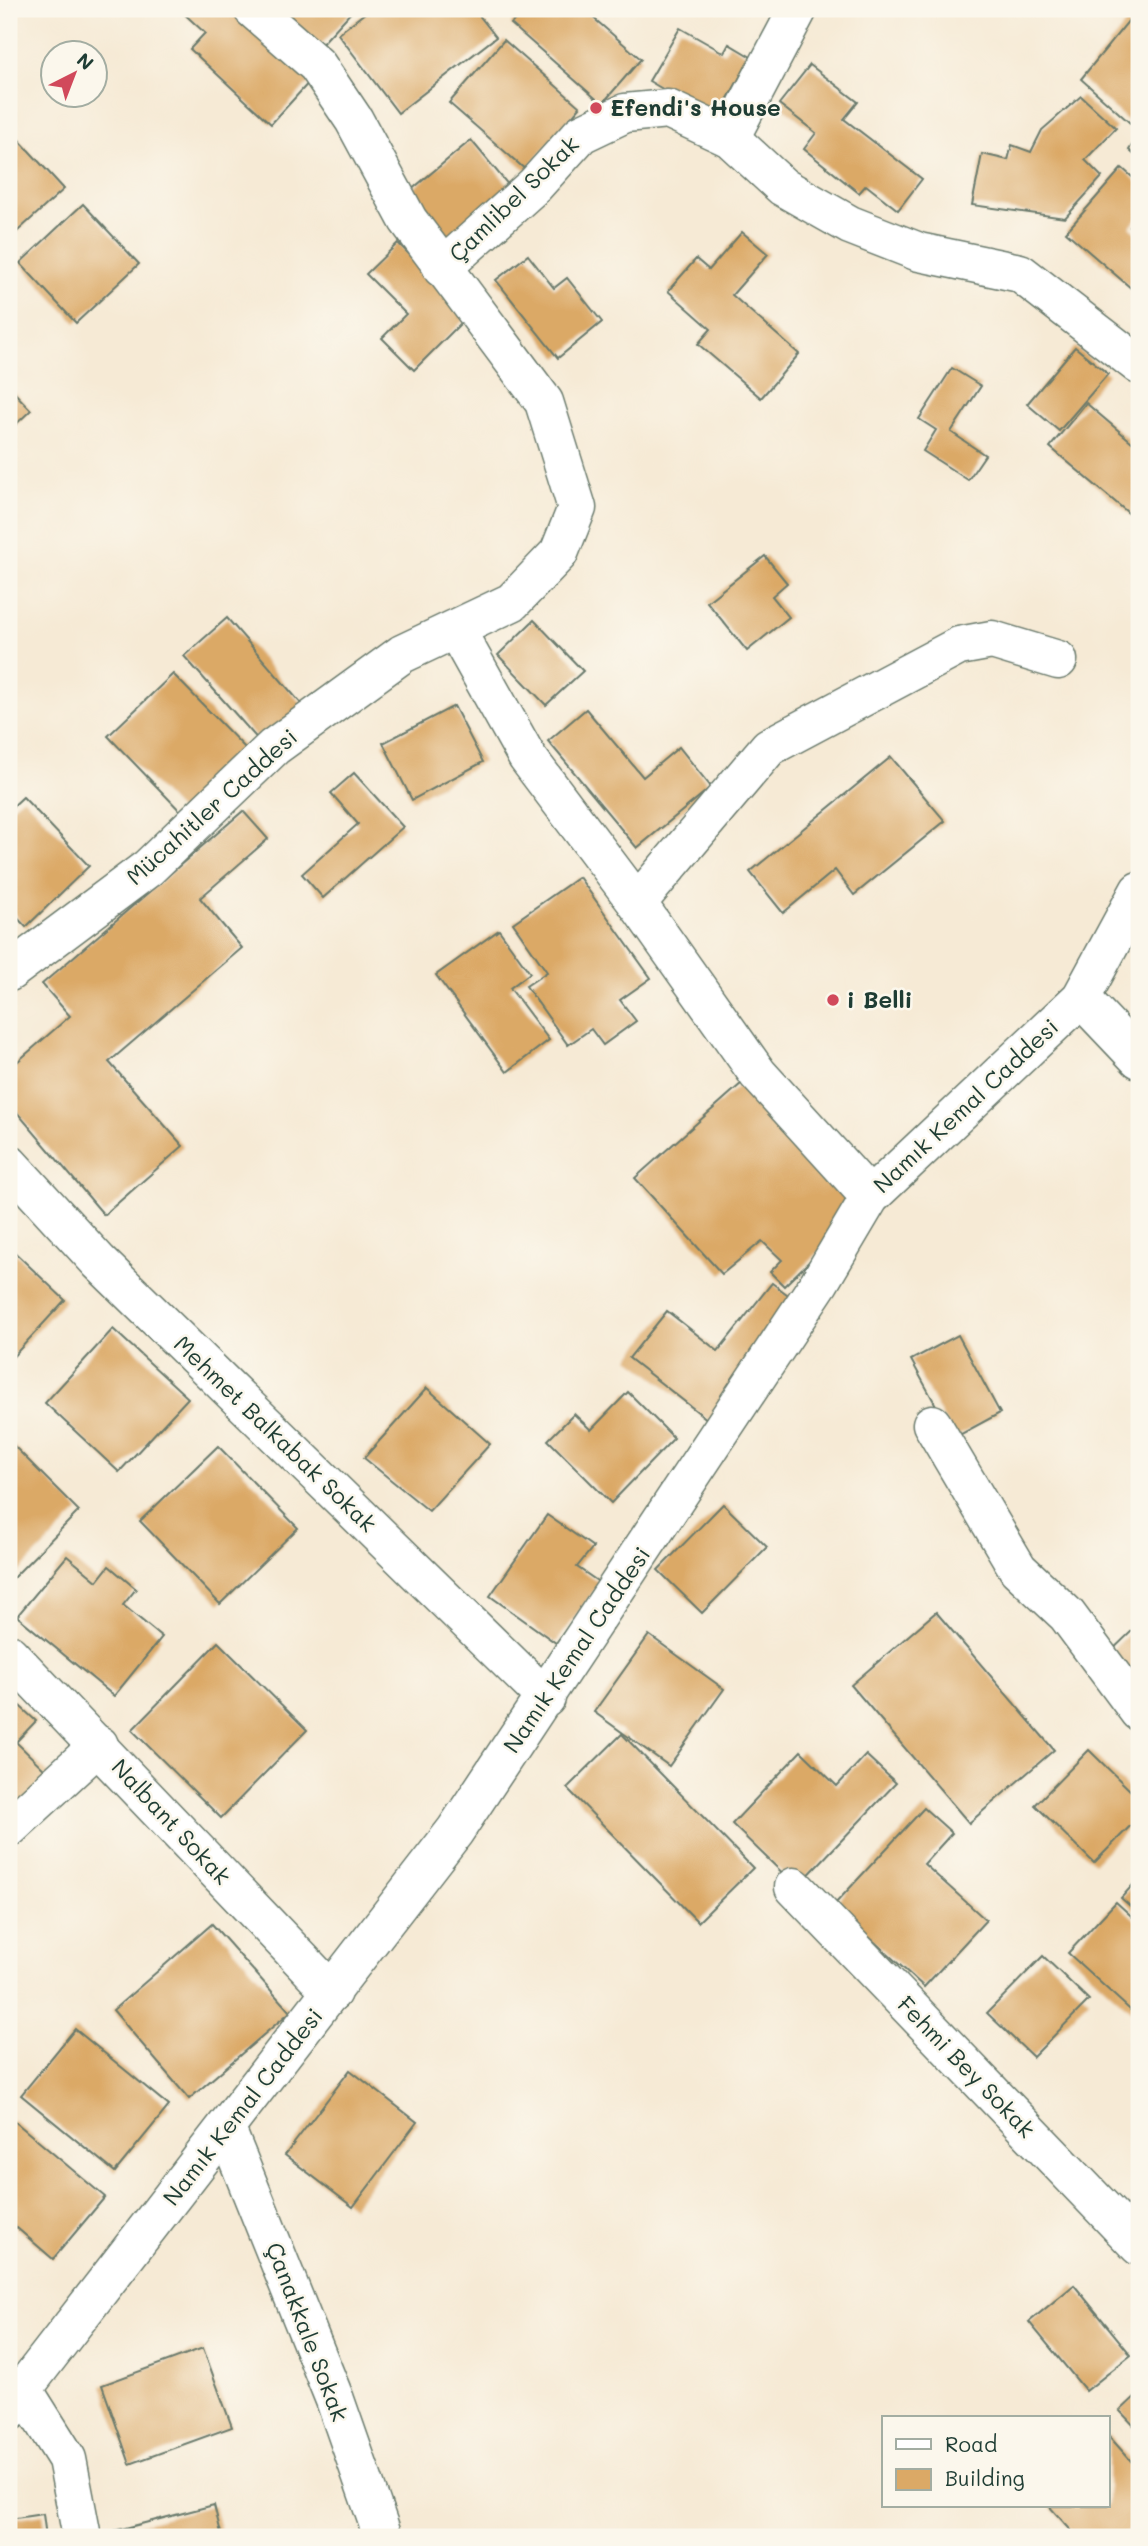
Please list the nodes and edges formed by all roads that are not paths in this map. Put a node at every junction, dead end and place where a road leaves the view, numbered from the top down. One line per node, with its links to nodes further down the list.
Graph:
1 (253, 9): 4 (street, Mücahitler Caddesi)
2 (798, 9): 3 (street)
3 (730, 138): 4 (street, Çamlibel Sokak); 5 (street, Çamlibel Sokak)
4 (442, 268): 6 (street, Mücahitler Caddesi)
5 (1139, 365)
6 (456, 631): 9 (street); 10 (street, Mücahitler Caddesi)
7 (1058, 660): 9 (street)
8 (1139, 891): 11 (street, Namık Kemal Caddesi)
9 (637, 903): 14 (street)
10 (12, 963)
11 (1081, 998): 12 (street); 14 (street, Namık Kemal Caddesi)
12 (1139, 1059)
13 (9, 1164): 17 (street, Mehmet Balkabak Sokak)
14 (870, 1196): 17 (street, Namık Kemal Caddesi)
15 (932, 1424): 18 (street)
16 (9, 1654): 19 (street, Nalbant Sokak)
17 (546, 1698): 22 (street, Namık Kemal Caddesi)
18 (1139, 1712)
19 (99, 1745): 20 (street); 22 (street, Nalbant Sokak)
20 (9, 1828)
21 (794, 1887): 24 (street, Fehmi Bey Sokak)
22 (332, 1992): 23 (street, Namık Kemal Caddesi)
23 (226, 2129): 25 (street, Namık Kemal Caddesi); 27 (street, Çanakkale Sokak)
24 (1139, 2246)
25 (16, 2400): 26 (street)
26 (82, 2537)
27 (383, 2537)

